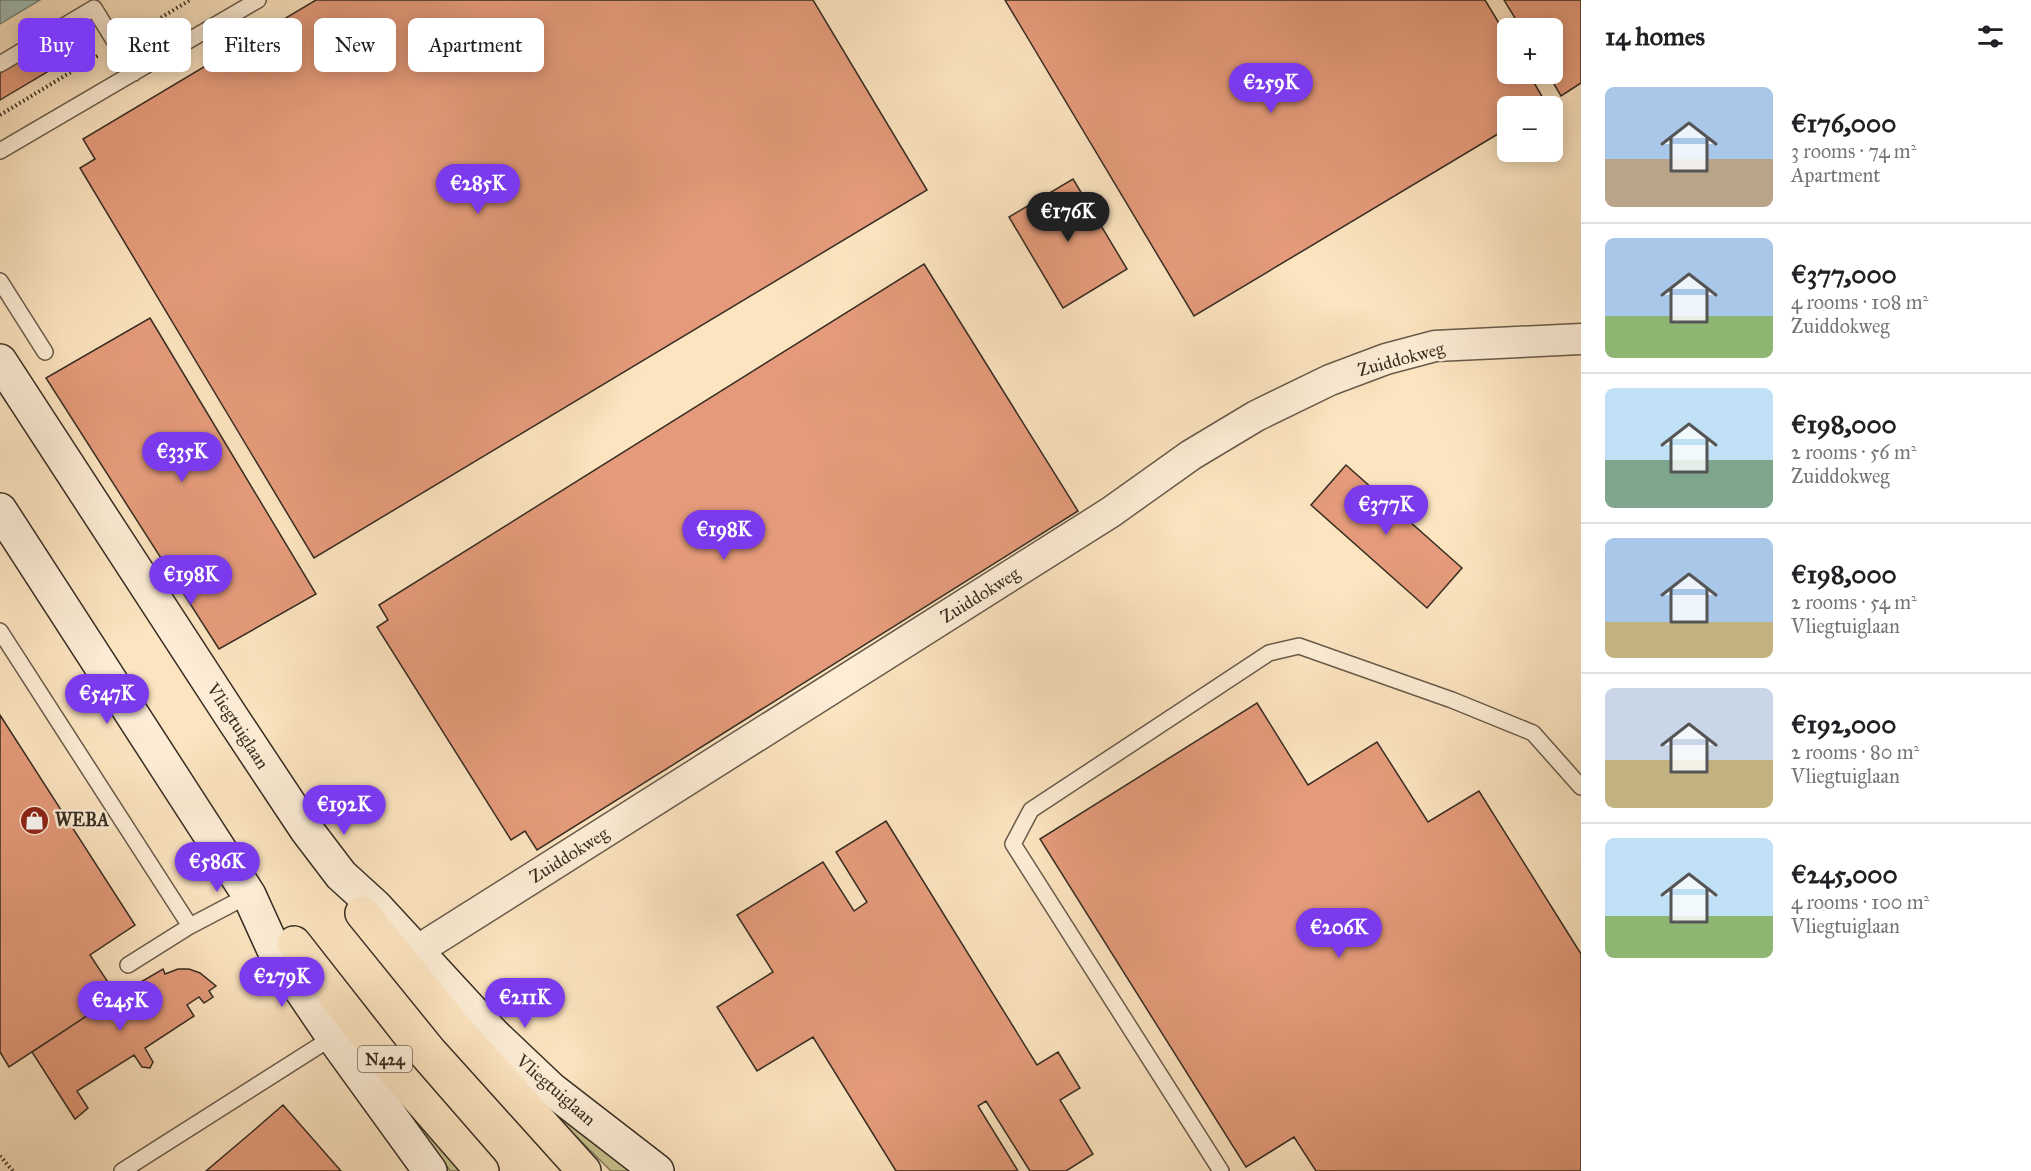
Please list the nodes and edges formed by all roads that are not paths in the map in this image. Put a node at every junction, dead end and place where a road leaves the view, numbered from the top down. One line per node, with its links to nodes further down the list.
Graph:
1 (258, 0): 3 (lane)
2 (0, 64): 3 (lane)
3 (134, 73): 4 (lane)
4 (0, 151)
5 (0, 281): 7 (lane)
6 (1581, 339): 19 (street, Zuiddokweg)
7 (45, 352)
8 (0, 361): 10 (main road, Vliegtuiglaan)
9 (0, 392): 10 (main road)
10 (34, 411): 14 (main road, Vliegtuiglaan)
11 (0, 510): 15 (main road, N424)
12 (0, 631): 17 (lane)
13 (1581, 788): 27 (lane)
14 (341, 874): 16 (main road); 19 (main road, Vliegtuiglaan)
15 (249, 895): 17 (lane); 18 (main road, N424)
16 (362, 913): 25 (highway)
17 (190, 926): 20 (lane)
18 (284, 946): 21 (main road, N424); 24 (highway, N424)
19 (415, 952): 26 (main road, Vliegtuiglaan)
20 (128, 965)
21 (333, 1037): 22 (lane); 23 (main road, N424)
22 (122, 1171)
23 (430, 1171)
24 (482, 1171)
25 (584, 1171)
26 (657, 1171)
27 (1221, 1171)

